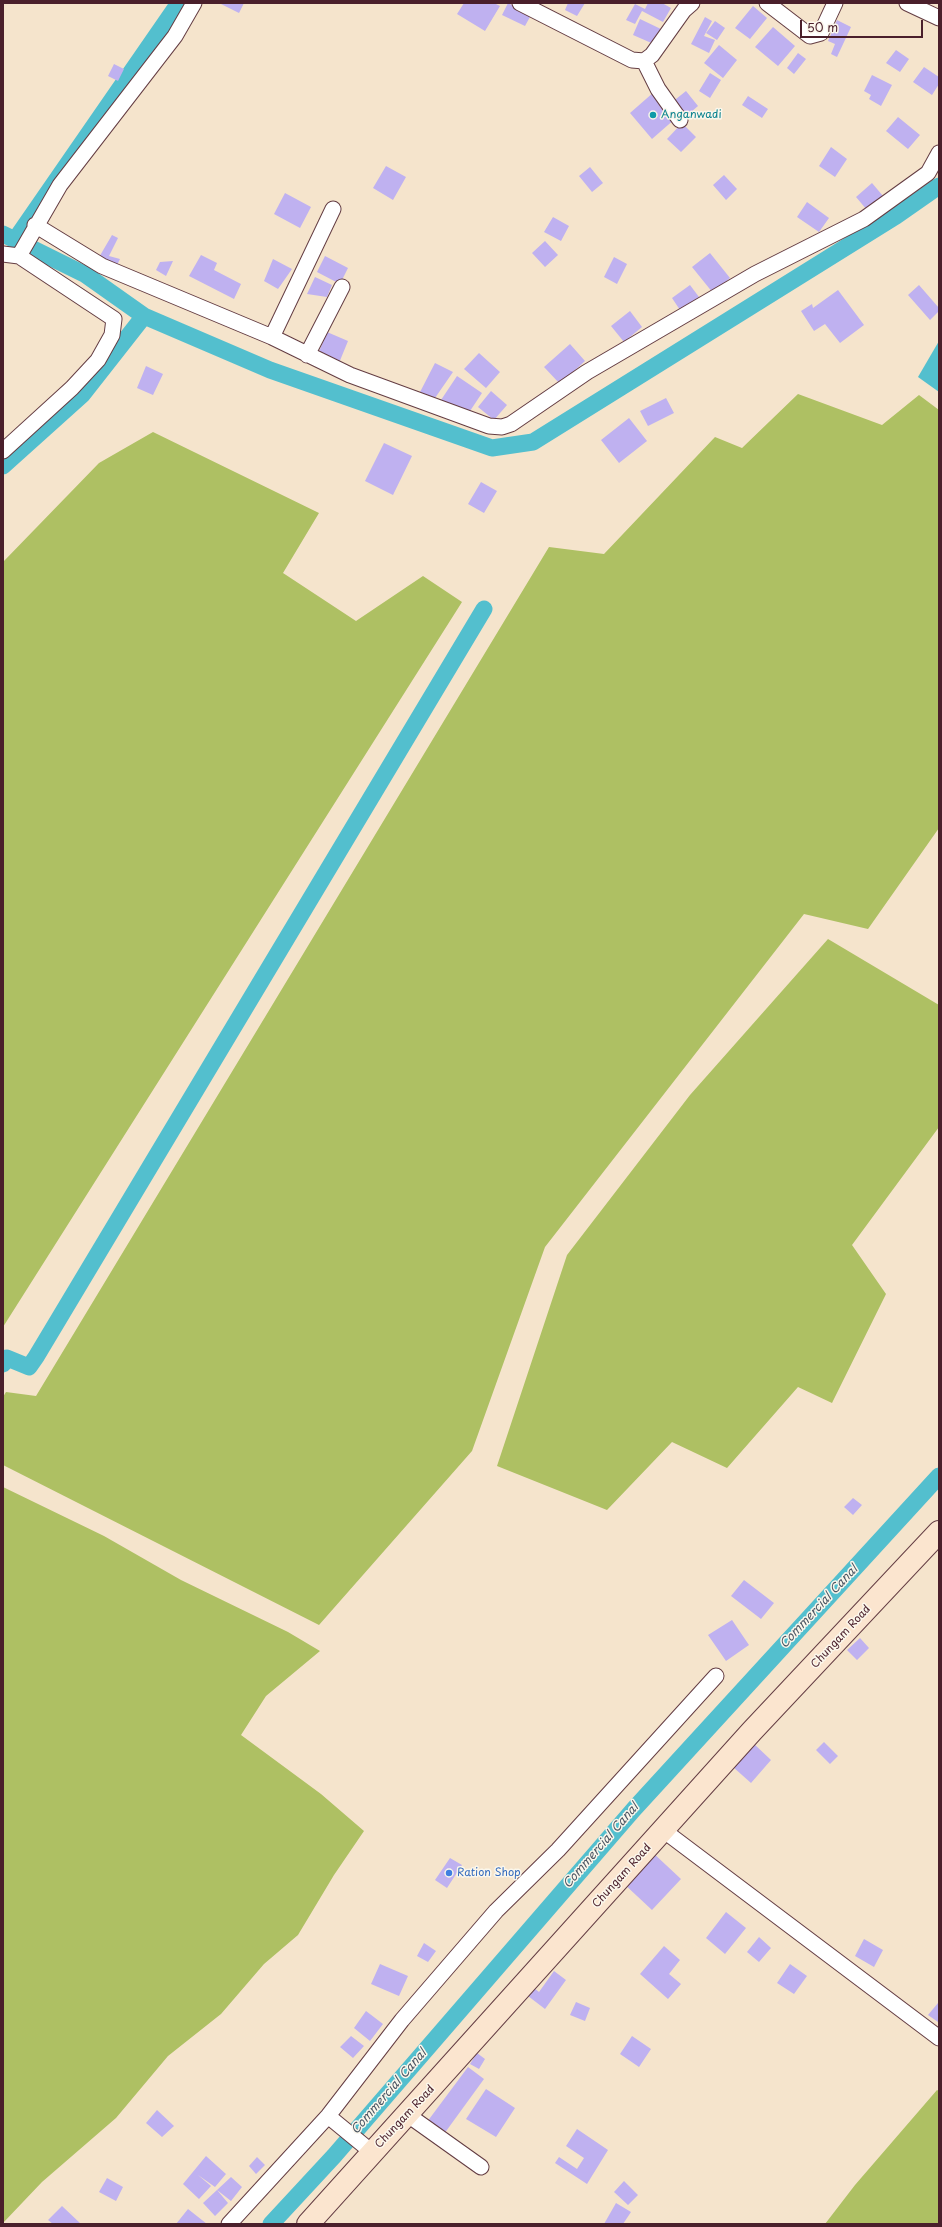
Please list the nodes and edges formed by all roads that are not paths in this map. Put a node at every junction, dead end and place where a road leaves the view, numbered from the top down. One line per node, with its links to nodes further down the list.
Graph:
1 (194, 3): 12 (street)
2 (692, 3): 8 (street)
3 (767, 3): 4 (street)
4 (835, 3)
5 (907, 3): 7 (street)
6 (528, 5): 8 (street)
7 (939, 18)
8 (644, 61): 9 (street)
9 (680, 120)
10 (939, 153): 17 (street)
11 (333, 209): 16 (street)
12 (33, 230): 13 (street); 16 (street)
13 (20, 253): 14 (street); 18 (street)
14 (3, 254)
15 (342, 287): 17 (street)
16 (272, 337): 17 (street)
17 (307, 354)
18 (3, 451)
19 (939, 1532): 21 (main road, Chungam Road)
20 (716, 1676): 24 (street)
21 (663, 1830): 22 (street); 23 (main road, Chungam Road)
22 (939, 2038)
23 (408, 2115): 25 (main road, Chungam Road); 26 (street)
24 (330, 2118): 25 (street); 27 (street)
25 (368, 2149): 28 (main road, Chungam Road)
26 (481, 2167)
27 (230, 2224)
28 (308, 2224)

